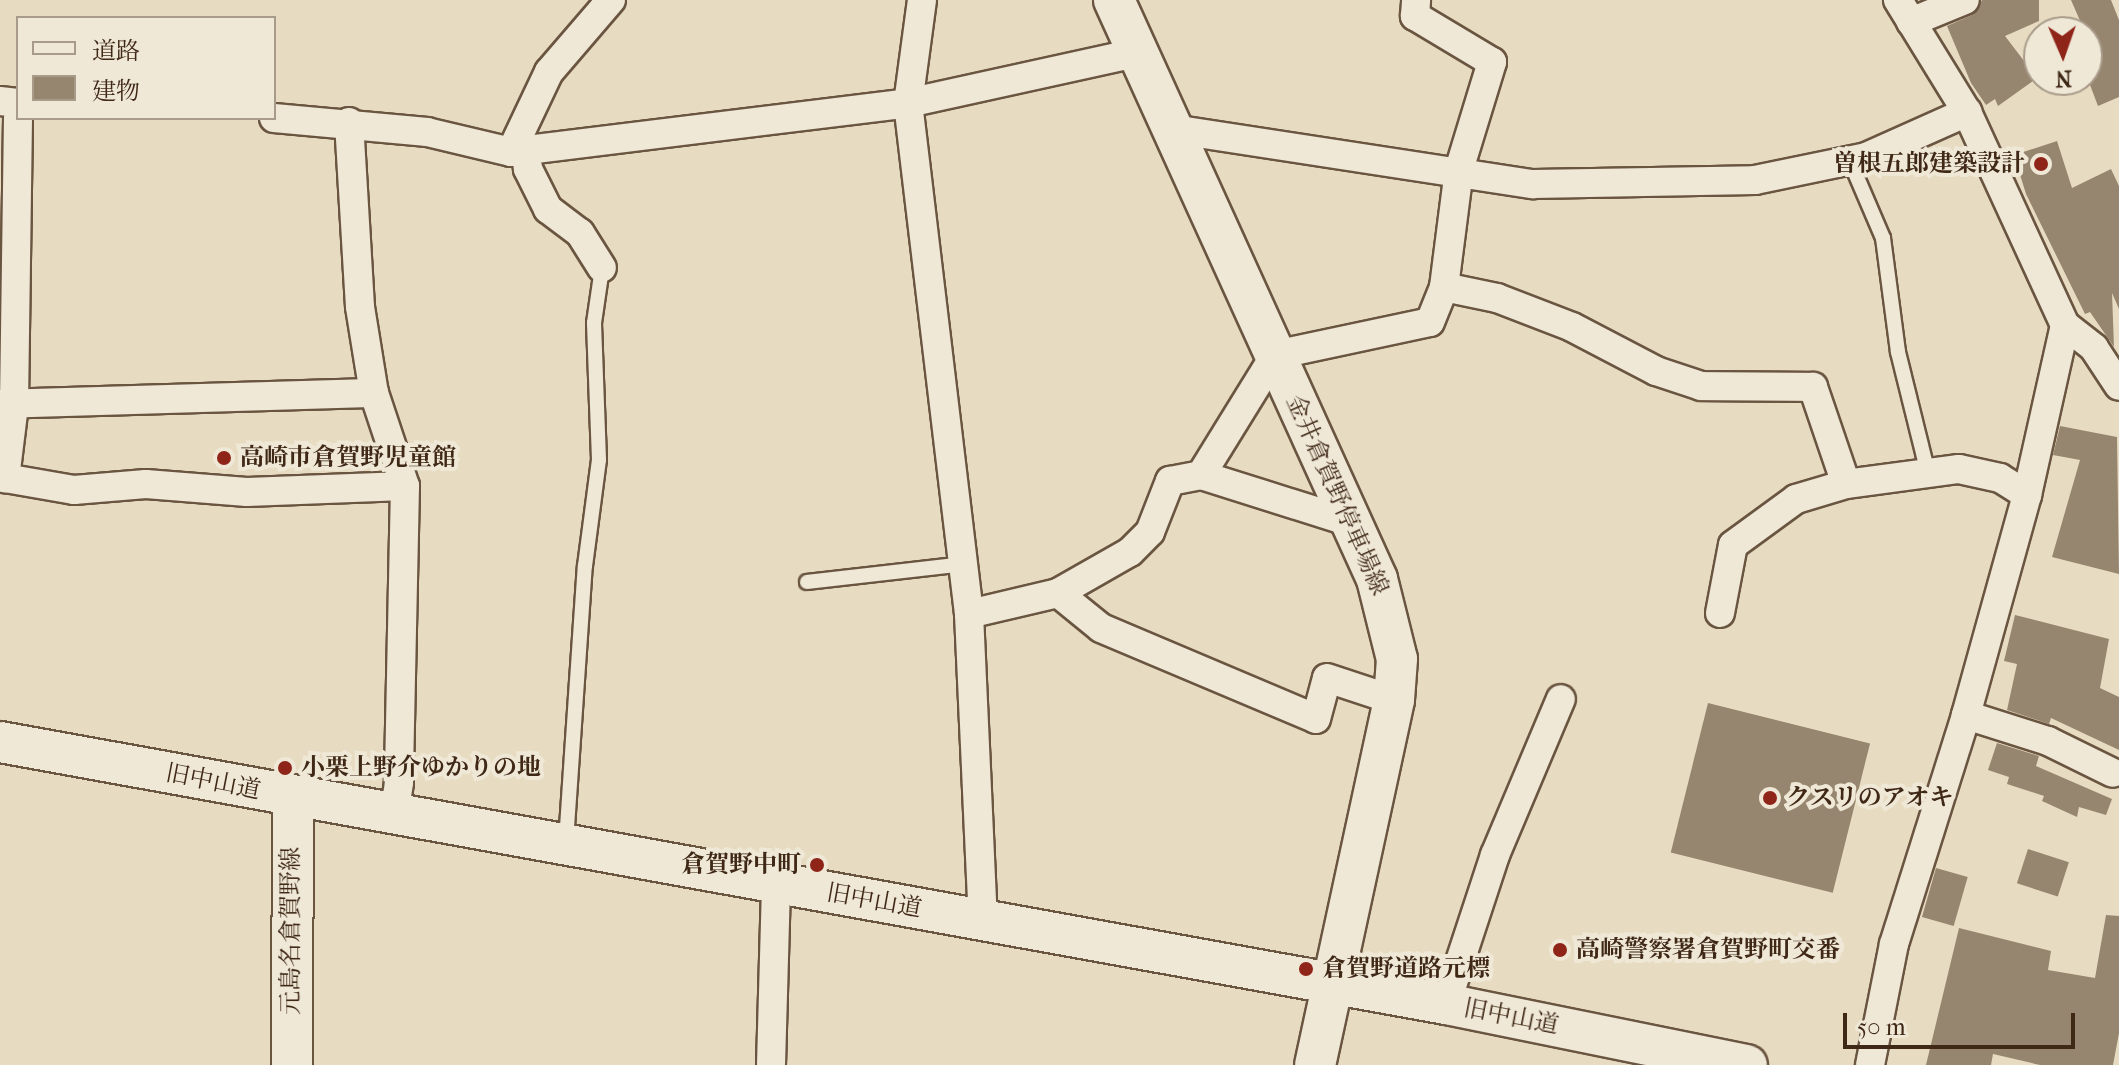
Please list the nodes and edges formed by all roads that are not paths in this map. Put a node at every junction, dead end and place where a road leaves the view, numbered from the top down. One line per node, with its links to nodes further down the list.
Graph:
1 (611, 0): 14 (street)
2 (922, 0): 8 (street)
3 (1114, 0): 7 (main road, 金井倉賀野停車場線)
4 (1416, 0): 16 (street)
5 (1965, 0): 6 (street)
6 (1905, 11): 9 (street)
7 (1136, 53): 8 (street); 13 (main road, 金井倉賀野停車場線)
8 (908, 103): 14 (street); 30 (street)
9 (1967, 112): 15 (street); 19 (street)
10 (276, 118): 12 (street)
11 (18, 120): 23 (street)
12 (349, 122): 14 (street); 22 (street)
13 (1172, 129): 16 (street); 20 (main road, 金井倉賀野停車場線)
14 (518, 152): 17 (street)
15 (1850, 161): 16 (street); 24 (lane)
16 (1459, 170): 18 (street)
17 (602, 268): 42 (lane)
18 (1444, 287): 20 (street); 26 (street)
19 (2065, 325): 21 (street); 28 (street)
20 (1275, 355): 25 (street); 29 (main road, 金井倉賀野停車場線)
21 (2119, 386)
22 (374, 393): 23 (street); 27 (street)
23 (7, 404): 27 (street)
24 (1928, 473): 26 (street); 28 (street)
25 (1201, 475): 29 (street); 32 (street)
26 (1846, 484): 33 (street)
27 (405, 486): 41 (street)
28 (2027, 495): 37 (street)
29 (1350, 522): 36 (main road, 金井倉賀野停車場線)
30 (964, 564): 31 (lane); 34 (street)
31 (807, 582)
32 (1058, 593): 34 (street); 36 (street)
33 (1720, 613)
34 (969, 614): 44 (street)
35 (1561, 699): 46 (street)
36 (1394, 700): 45 (main road, 金井倉賀野停車場線)
37 (1966, 715): 39 (street); 51 (street)
38 (0, 742): 40 (main road, 旧中山道)
39 (2113, 773)
40 (293, 797): 41 (main road, 旧中山道); 47 (main road, 元島名倉賀野線)
41 (394, 814): 42 (main road, 旧中山道)
42 (566, 846): 43 (main road, 旧中山道)
43 (776, 884): 44 (main road, 旧中山道); 48 (street)
44 (983, 920): 45 (main road, 旧中山道)
45 (1335, 985): 46 (main road, 旧中山道); 49 (main road, 金井倉賀野停車場線)
46 (1446, 1004): 50 (main road, 旧中山道)
47 (292, 1065)
48 (771, 1065)
49 (1315, 1065)
50 (1747, 1065)
51 (1870, 1065)

